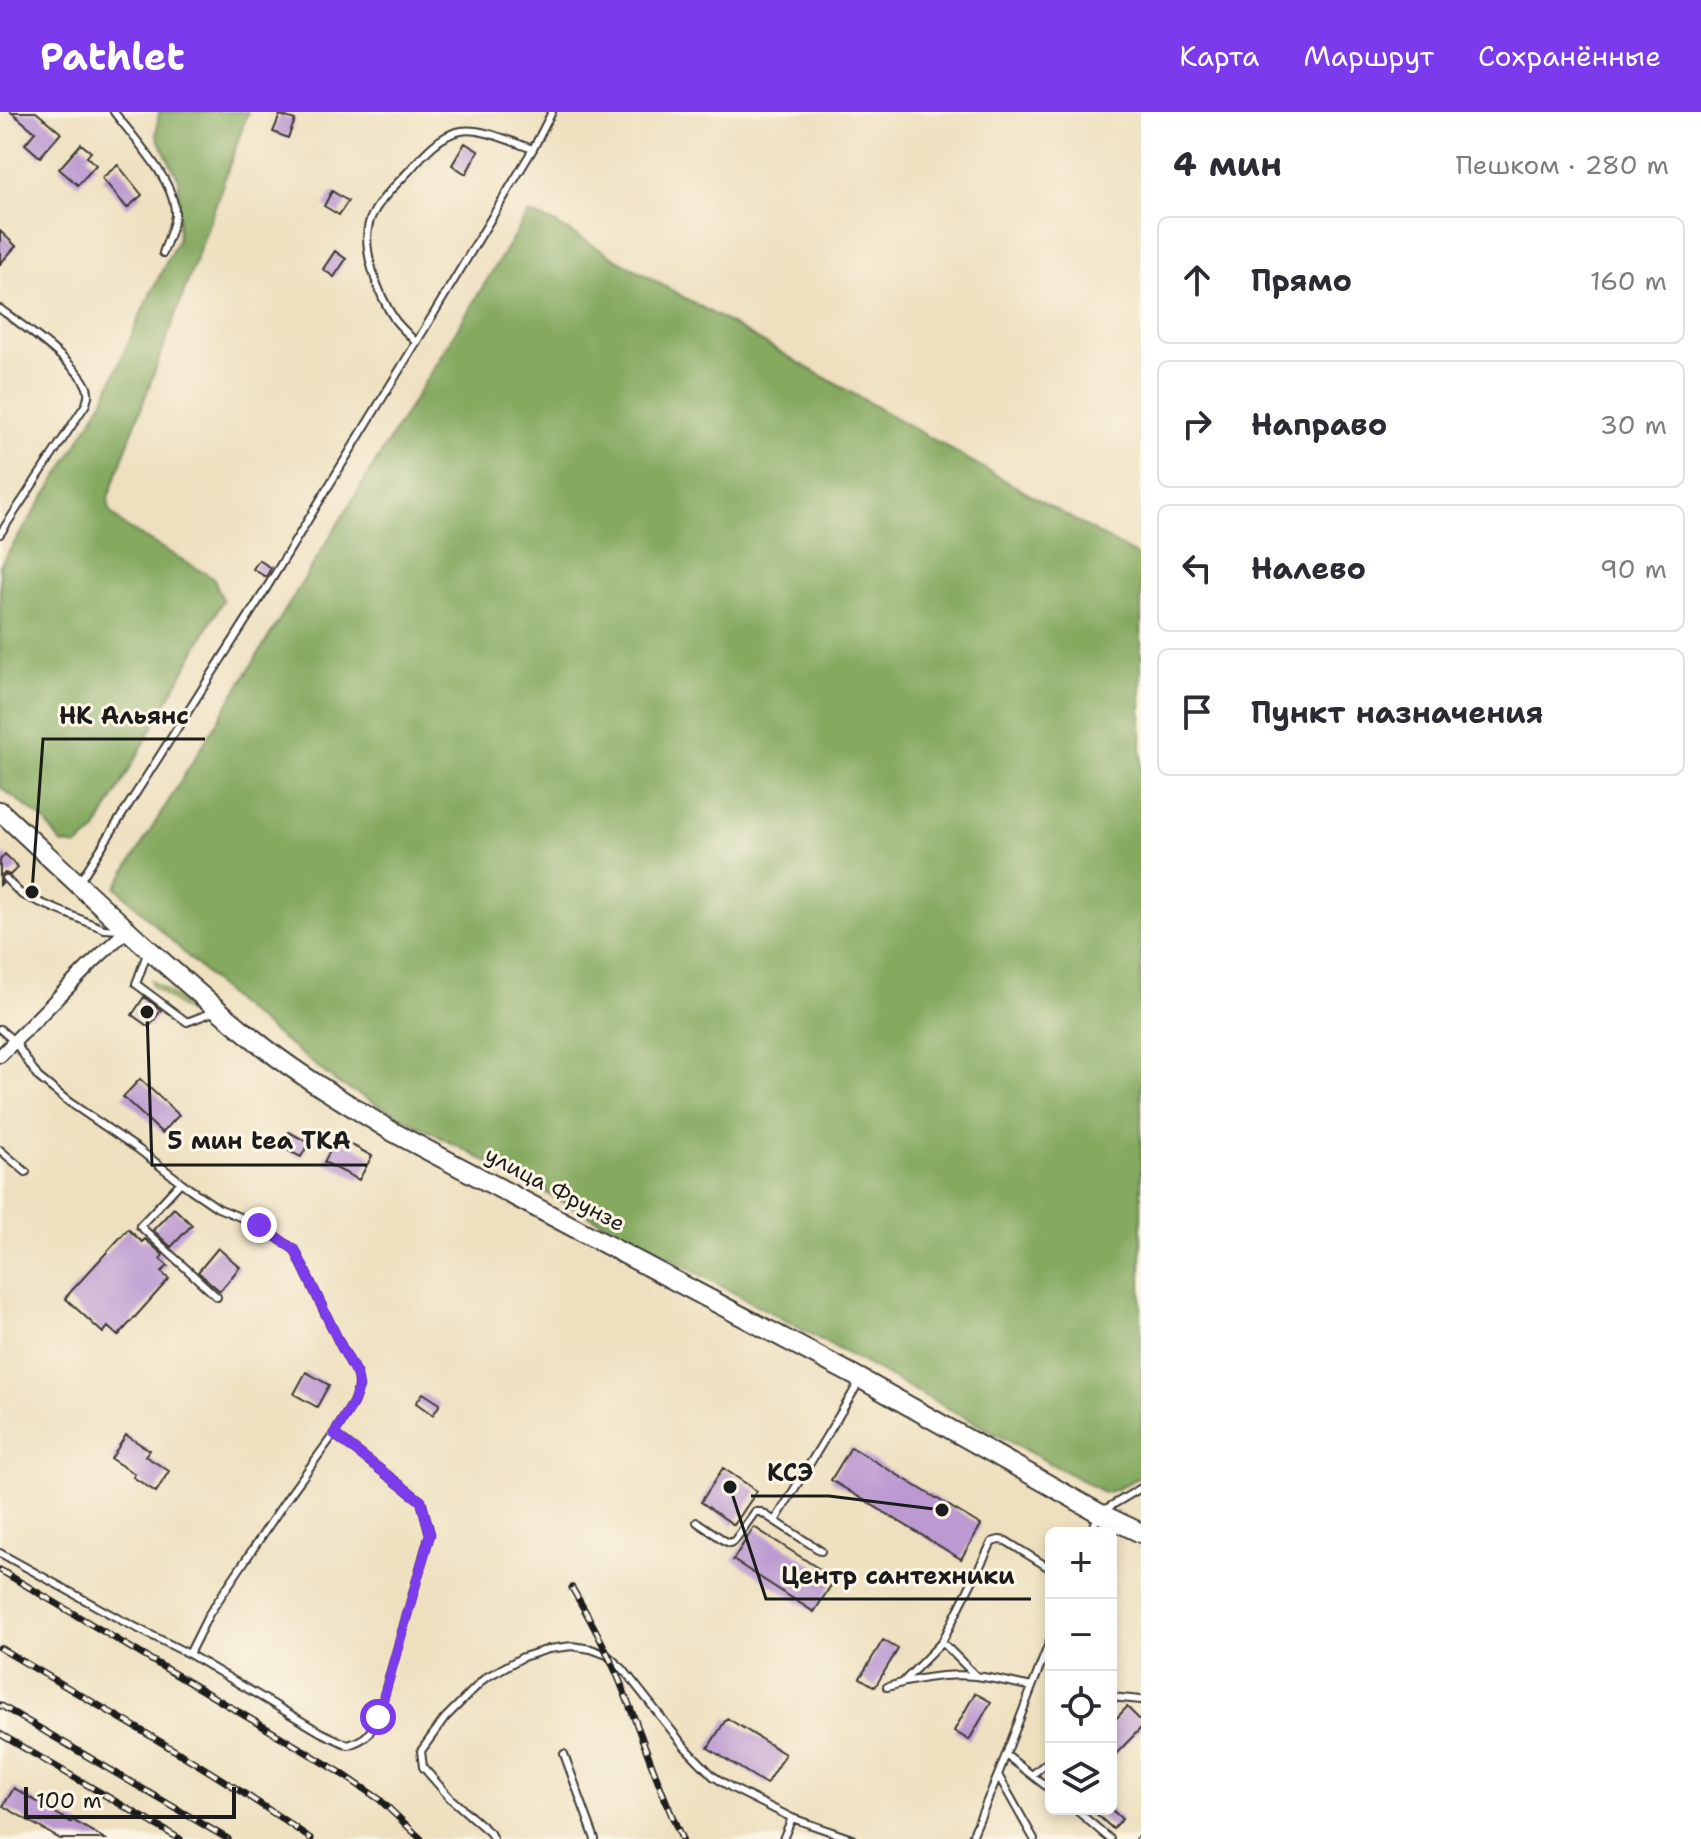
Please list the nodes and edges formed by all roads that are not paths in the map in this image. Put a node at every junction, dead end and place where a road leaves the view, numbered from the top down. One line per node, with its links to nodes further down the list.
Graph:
1 (114, 112): 4 (lane)
2 (552, 112): 3 (lane)
3 (533, 149): 6 (lane); 6 (lane)
4 (163, 253)
5 (0, 309): 7 (lane)
6 (416, 343): 10 (lane)
7 (0, 534)
8 (0, 811): 10 (main road, улица Фрунзе)
9 (6, 879): 11 (lane)
10 (78, 884): 11 (main road, улица Фрунзе)
11 (127, 930): 12 (main road, улица Фрунзе); 15 (street)
12 (149, 950): 13 (main road, улица Фрунзе); 13 (lane)
13 (220, 1010): 21 (main road, улица Фрунзе)
14 (0, 1029): 15 (lane)
15 (15, 1042): 16 (street); 19 (lane)
16 (0, 1056)
17 (0, 1150): 18 (lane)
18 (26, 1172)
19 (181, 1182): 20 (lane); 22 (lane)
20 (217, 1297)
21 (861, 1379): 24 (main road, улица Фрунзе); 25 (lane)
22 (334, 1434): 34 (lane); 34 (lane)
23 (1141, 1488): 24 (lane)
24 (1099, 1513): 27 (lane); 28 (main road, улица Фрунзе)
25 (775, 1521): 26 (lane); 29 (lane)
26 (697, 1522)
27 (1093, 1527)
28 (1141, 1533)
29 (821, 1551)
30 (0, 1553): 34 (lane)
31 (1045, 1565): 32 (lane)
32 (942, 1642): 35 (lane); 36 (lane)
33 (1045, 1653): 38 (lane)
34 (189, 1654)
35 (976, 1676): 36 (lane); 38 (lane)
36 (902, 1683): 37 (lane)
37 (887, 1687)
38 (1032, 1687): 42 (lane)
39 (1117, 1698): 40 (lane)
40 (1141, 1700)
41 (564, 1754): 50 (lane)
42 (1006, 1755): 44 (lane); 45 (lane)
43 (1045, 1764): 45 (lane)
44 (998, 1775): 53 (lane); 54 (lane)
45 (1032, 1775): 46 (lane)
46 (1045, 1785)
47 (1082, 1815): 55 (lane)
48 (792, 1818): 49 (lane); 51 (lane); 52 (lane)
49 (493, 1839)
50 (595, 1839)
51 (783, 1839)
52 (852, 1839)
53 (971, 1839)
54 (1034, 1839)
55 (1110, 1839)

